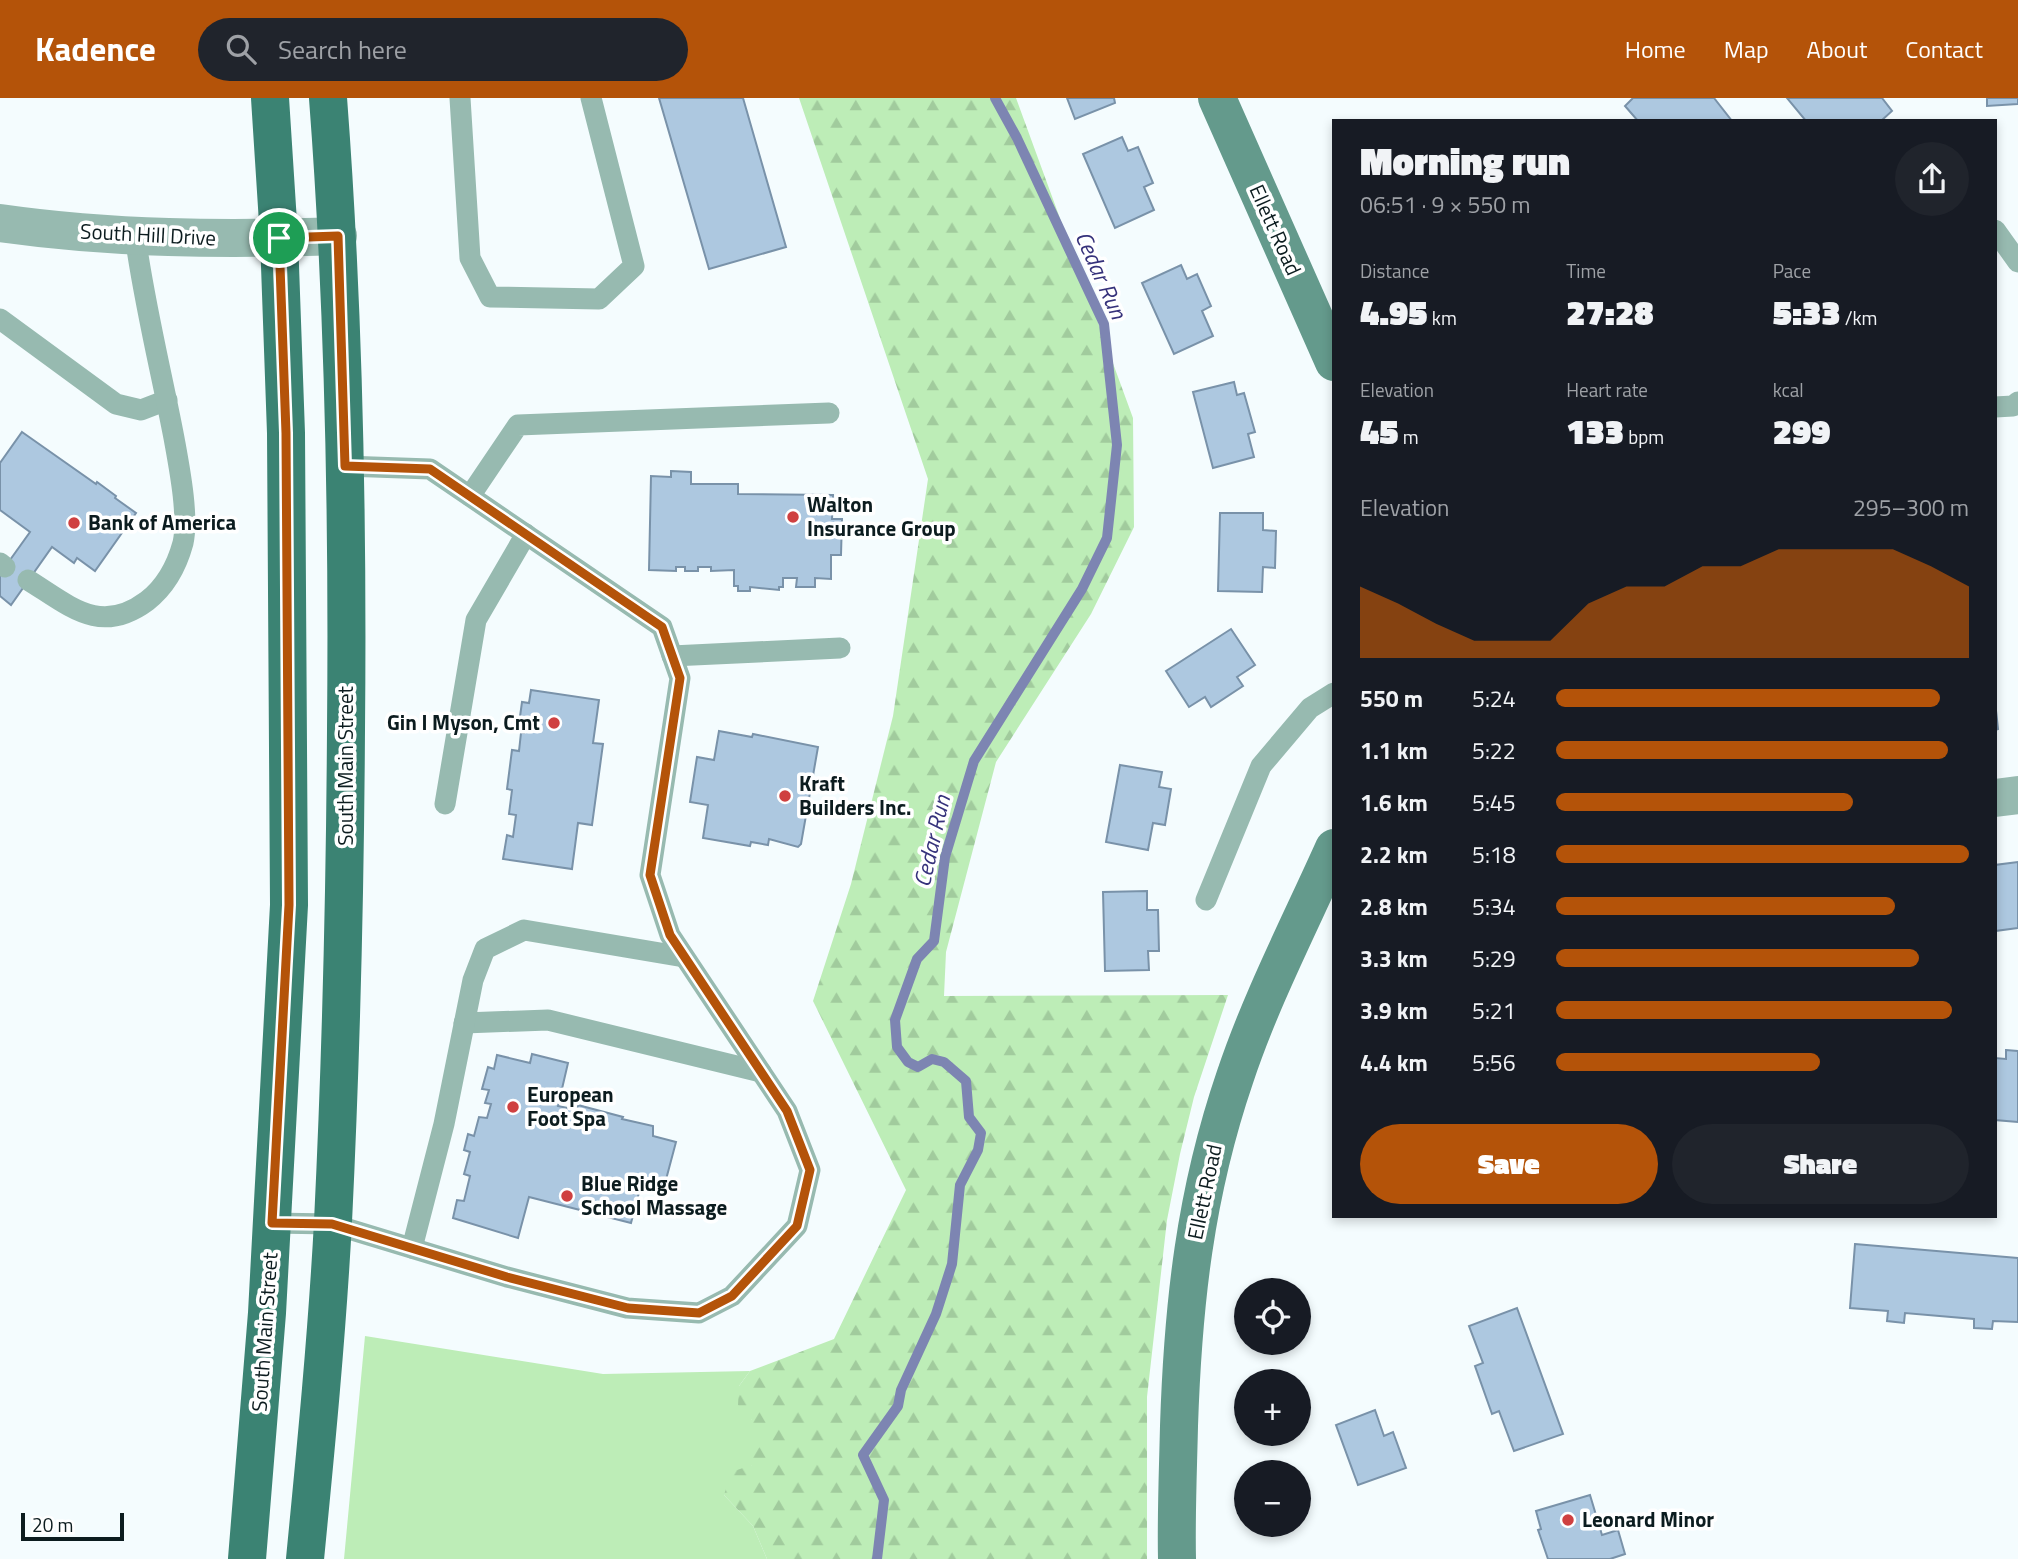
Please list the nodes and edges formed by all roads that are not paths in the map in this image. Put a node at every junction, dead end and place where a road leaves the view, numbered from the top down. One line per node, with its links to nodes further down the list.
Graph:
1 (270, 98): 10 (main road, South Main Street)
2 (328, 98): 9 (main road, South Main Street)
3 (460, 98): 4 (lane)
4 (591, 98)
5 (1217, 98): 13 (street, Ellett Road)
6 (0, 223): 8 (street, South Hill Drive)
7 (1997, 233): 11 (lane)
8 (135, 234): 10 (street, South Hill Drive); 14 (lane)
9 (338, 236): 10 (street, South Hill Drive); 18 (main road, South Main Street)
10 (279, 238): 33 (main road, South Main Street)
11 (2018, 262)
12 (0, 319): 14 (lane)
13 (1332, 357)
14 (167, 400): 21 (lane)
15 (2018, 402): 16 (lane)
16 (1997, 407)
17 (829, 413): 19 (lane)
18 (345, 466): 19 (lane); 34 (main road, South Main Street)
19 (470, 496): 20 (lane)
20 (526, 534): 23 (lane); 27 (lane)
21 (28, 580)
22 (840, 648): 23 (lane)
23 (672, 656): 30 (lane)
24 (1332, 694): 29 (lane)
25 (2018, 795): 26 (street)
26 (1997, 798)
27 (445, 804)
28 (1332, 852): 38 (street, Ellett Road)
29 (1206, 900)
30 (684, 957): 31 (lane); 32 (lane)
31 (464, 1023): 32 (lane); 35 (lane)
32 (761, 1072): 35 (lane)
33 (272, 1223): 34 (lane); 36 (main road, South Main Street)
34 (332, 1224): 35 (lane); 37 (main road, South Main Street)
35 (412, 1248)
36 (247, 1559)
37 (305, 1559)
38 (1177, 1559)

